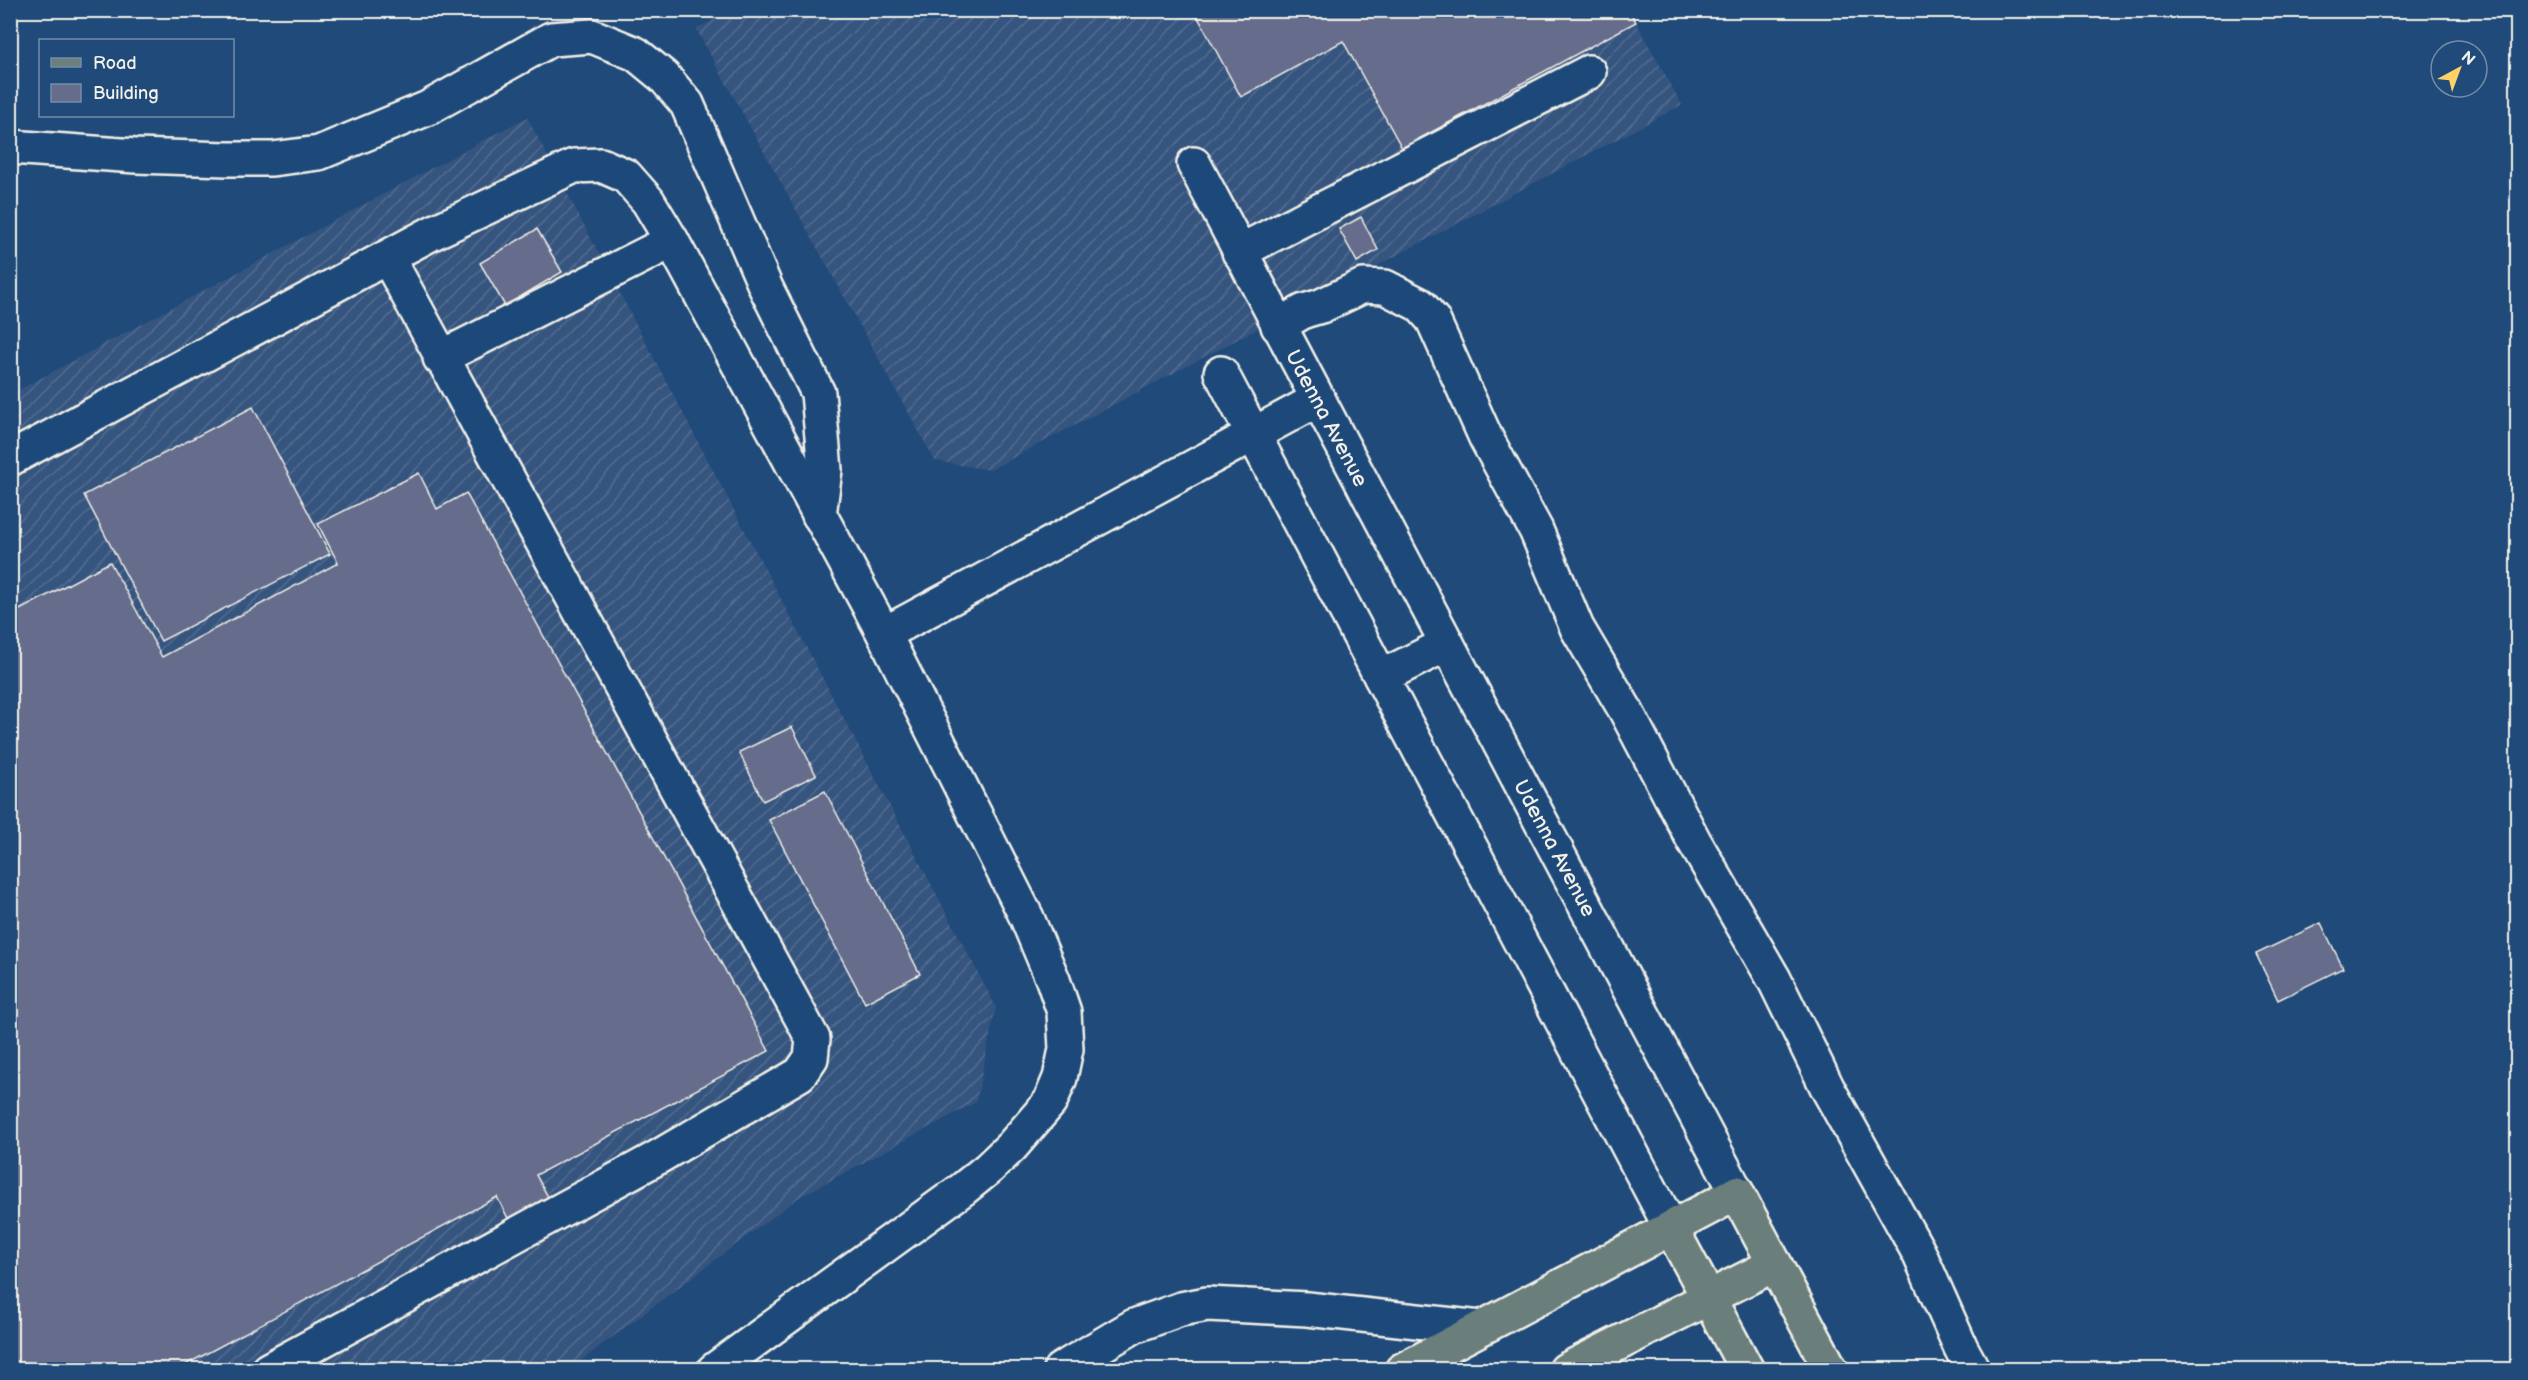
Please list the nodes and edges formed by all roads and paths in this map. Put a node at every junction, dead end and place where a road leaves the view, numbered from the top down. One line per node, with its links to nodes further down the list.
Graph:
1 (1589, 72): 5 (street)
2 (10, 147): 13 (street)
3 (1194, 164): 5 (street, Udenna Avenue)
4 (672, 241): 6 (street); 8 (street); 13 (street)
5 (1239, 252): 7 (street, Udenna Avenue)
6 (388, 258): 8 (street); 12 (street)
7 (1278, 326): 10 (street, Udenna Avenue); 29 (street)
8 (440, 357): 22 (street)
9 (1221, 373): 11 (street)
10 (1317, 400): 11 (street); 15 (street, Udenna Avenue)
11 (1253, 435): 14 (street); 16 (street)
12 (10, 459)
13 (819, 514): 14 (street)
14 (884, 634): 23 (street)
15 (1447, 644): 16 (street); 17 (street, Udenna Avenue)
16 (1381, 677): 18 (street)
17 (1737, 1193): 18 (main road); 19 (main road, Udenna Avenue)
18 (1671, 1228): 20 (main road); 21 (main road)
19 (1775, 1264): 20 (main road); 28 (main road, Udenna Avenue)
20 (1709, 1297): 26 (main road); 27 (main road)
21 (1481, 1328): 24 (street); 25 (main road)
22 (268, 1370)
23 (714, 1370)
24 (1060, 1370)
25 (1402, 1370)
26 (1566, 1370)
27 (1747, 1370)
28 (1831, 1370)
29 (1973, 1370)

